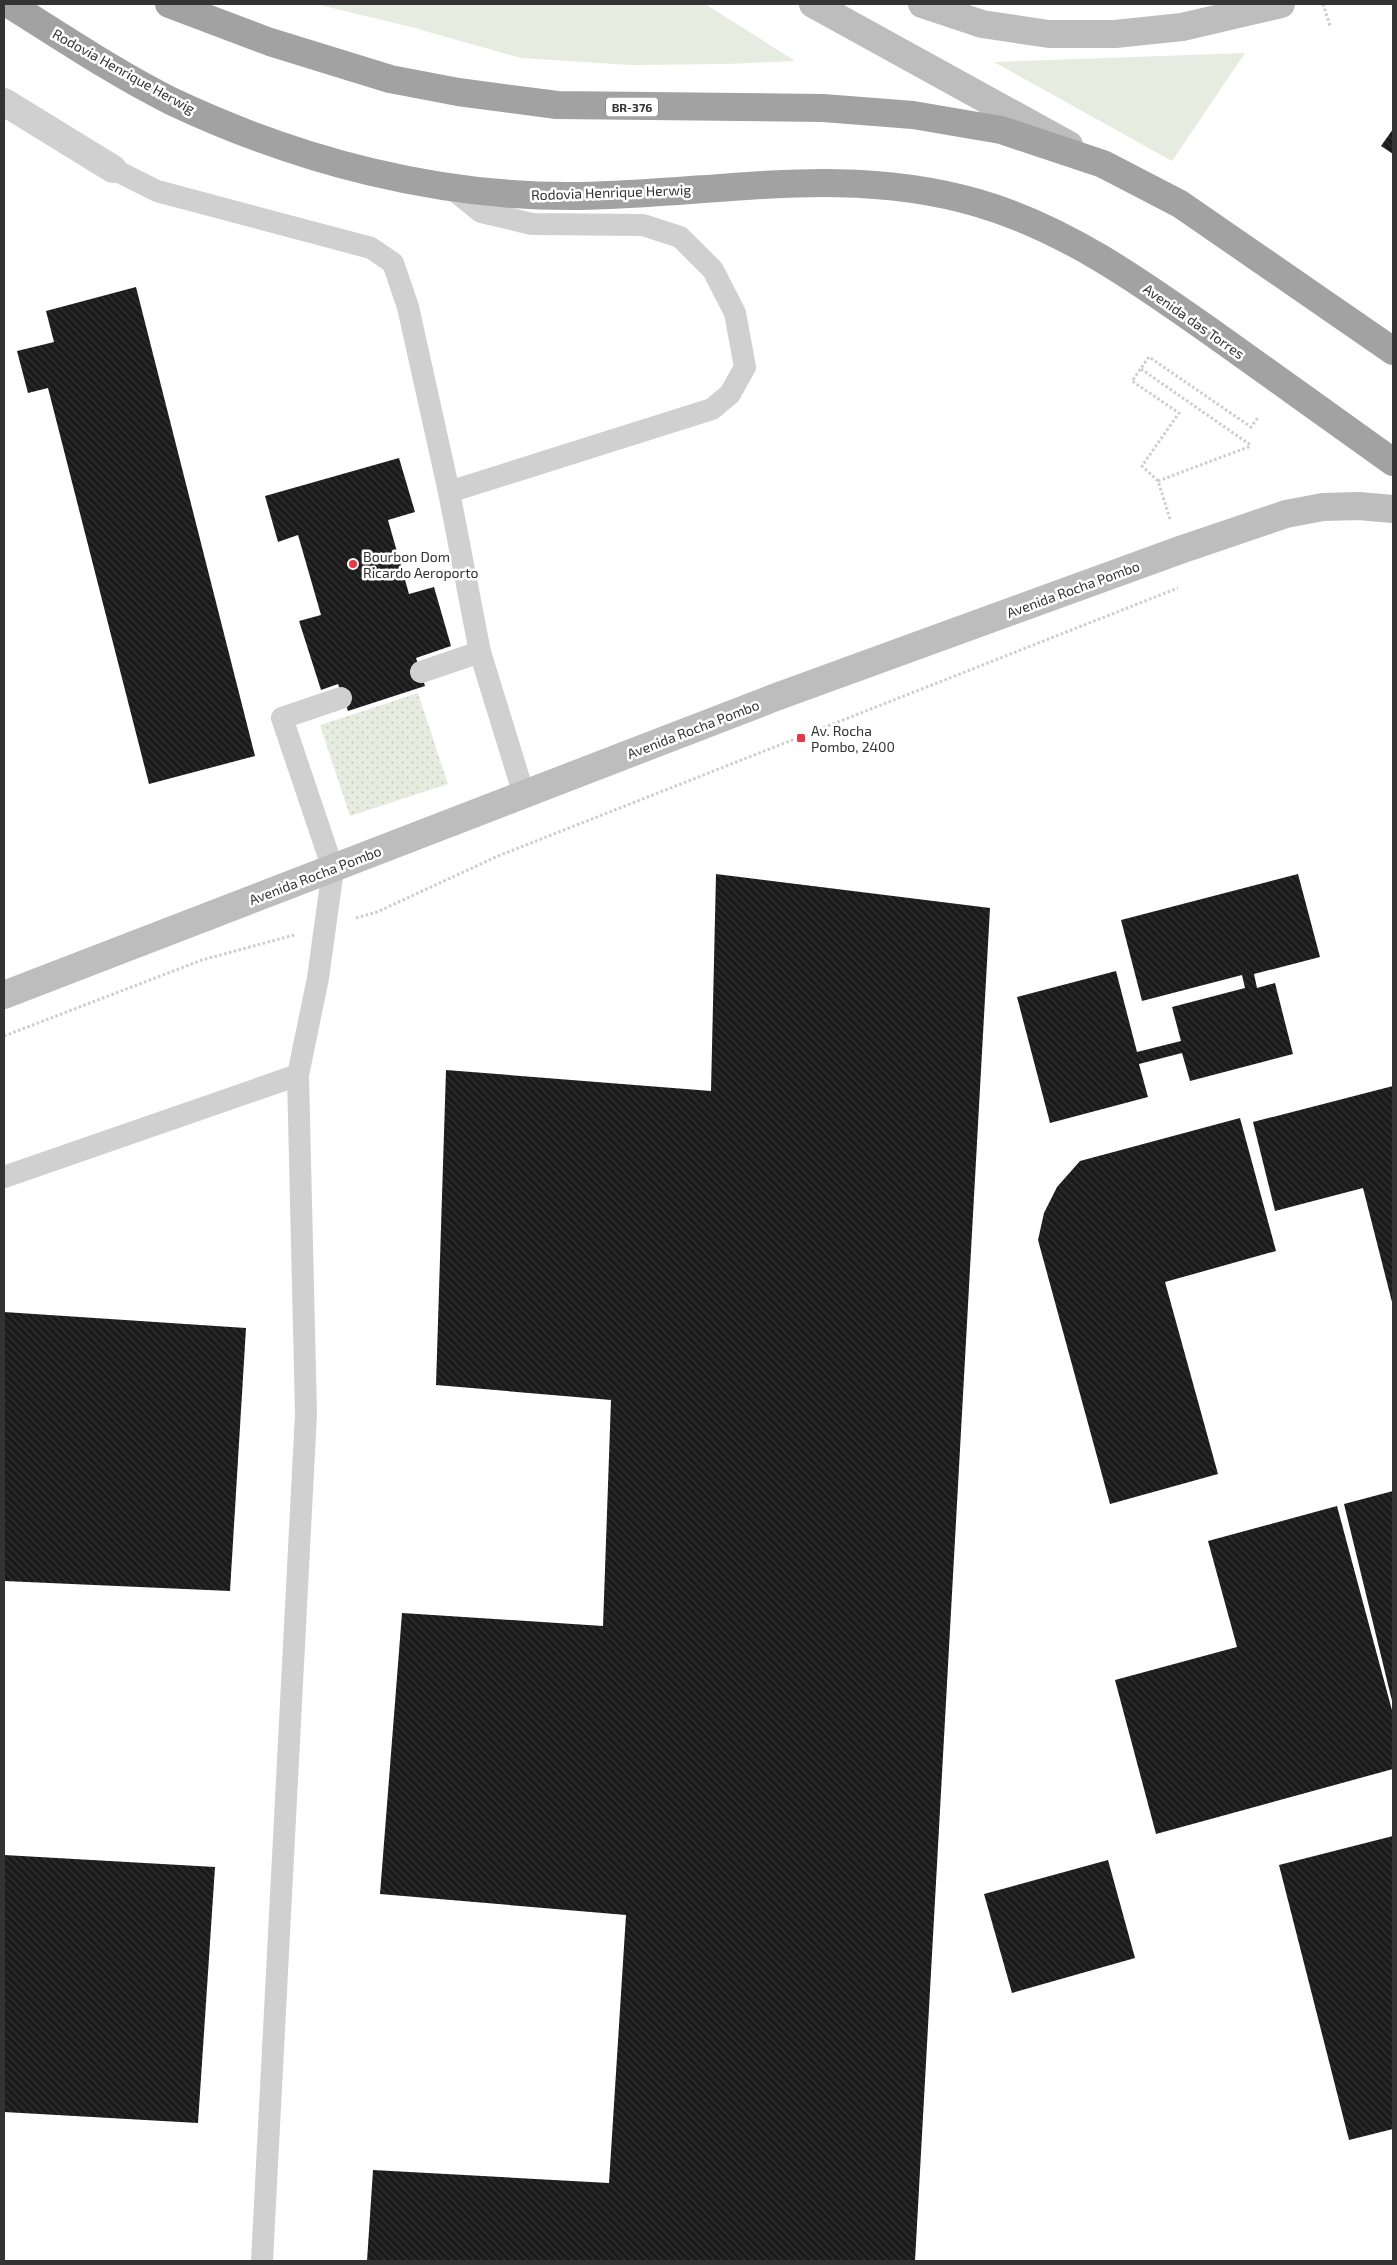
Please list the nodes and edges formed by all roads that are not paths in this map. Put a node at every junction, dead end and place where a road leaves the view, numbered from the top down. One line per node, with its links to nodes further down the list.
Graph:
1 (9, 4): 9 (highway, Rodovia Henrique Herwig)
2 (169, 4): 7 (highway, BR-376)
3 (813, 4): 7 (main road)
4 (922, 4): 5 (main road)
5 (1281, 4)
6 (4, 102): 8 (street)
7 (1103, 164): 11 (highway)
8 (113, 169): 13 (lane)
9 (450, 186): 10 (highway, Rodovia Henrique Herwig); 13 (lane)
10 (981, 204): 12 (highway, Avenida das Torres)
11 (1393, 351)
12 (1393, 462)
13 (449, 492): 15 (lane)
14 (1393, 509): 18 (main road, Avenida Rocha Pombo)
15 (480, 652): 16 (lane); 18 (lane)
16 (421, 672)
17 (341, 698): 19 (lane)
18 (524, 795): 19 (main road, Avenida Rocha Pombo)
19 (333, 869): 20 (main road, Avenida Rocha Pombo); 21 (lane)
20 (4, 996)
21 (298, 1075): 22 (lane); 23 (lane)
22 (4, 1177)
23 (262, 2261)

